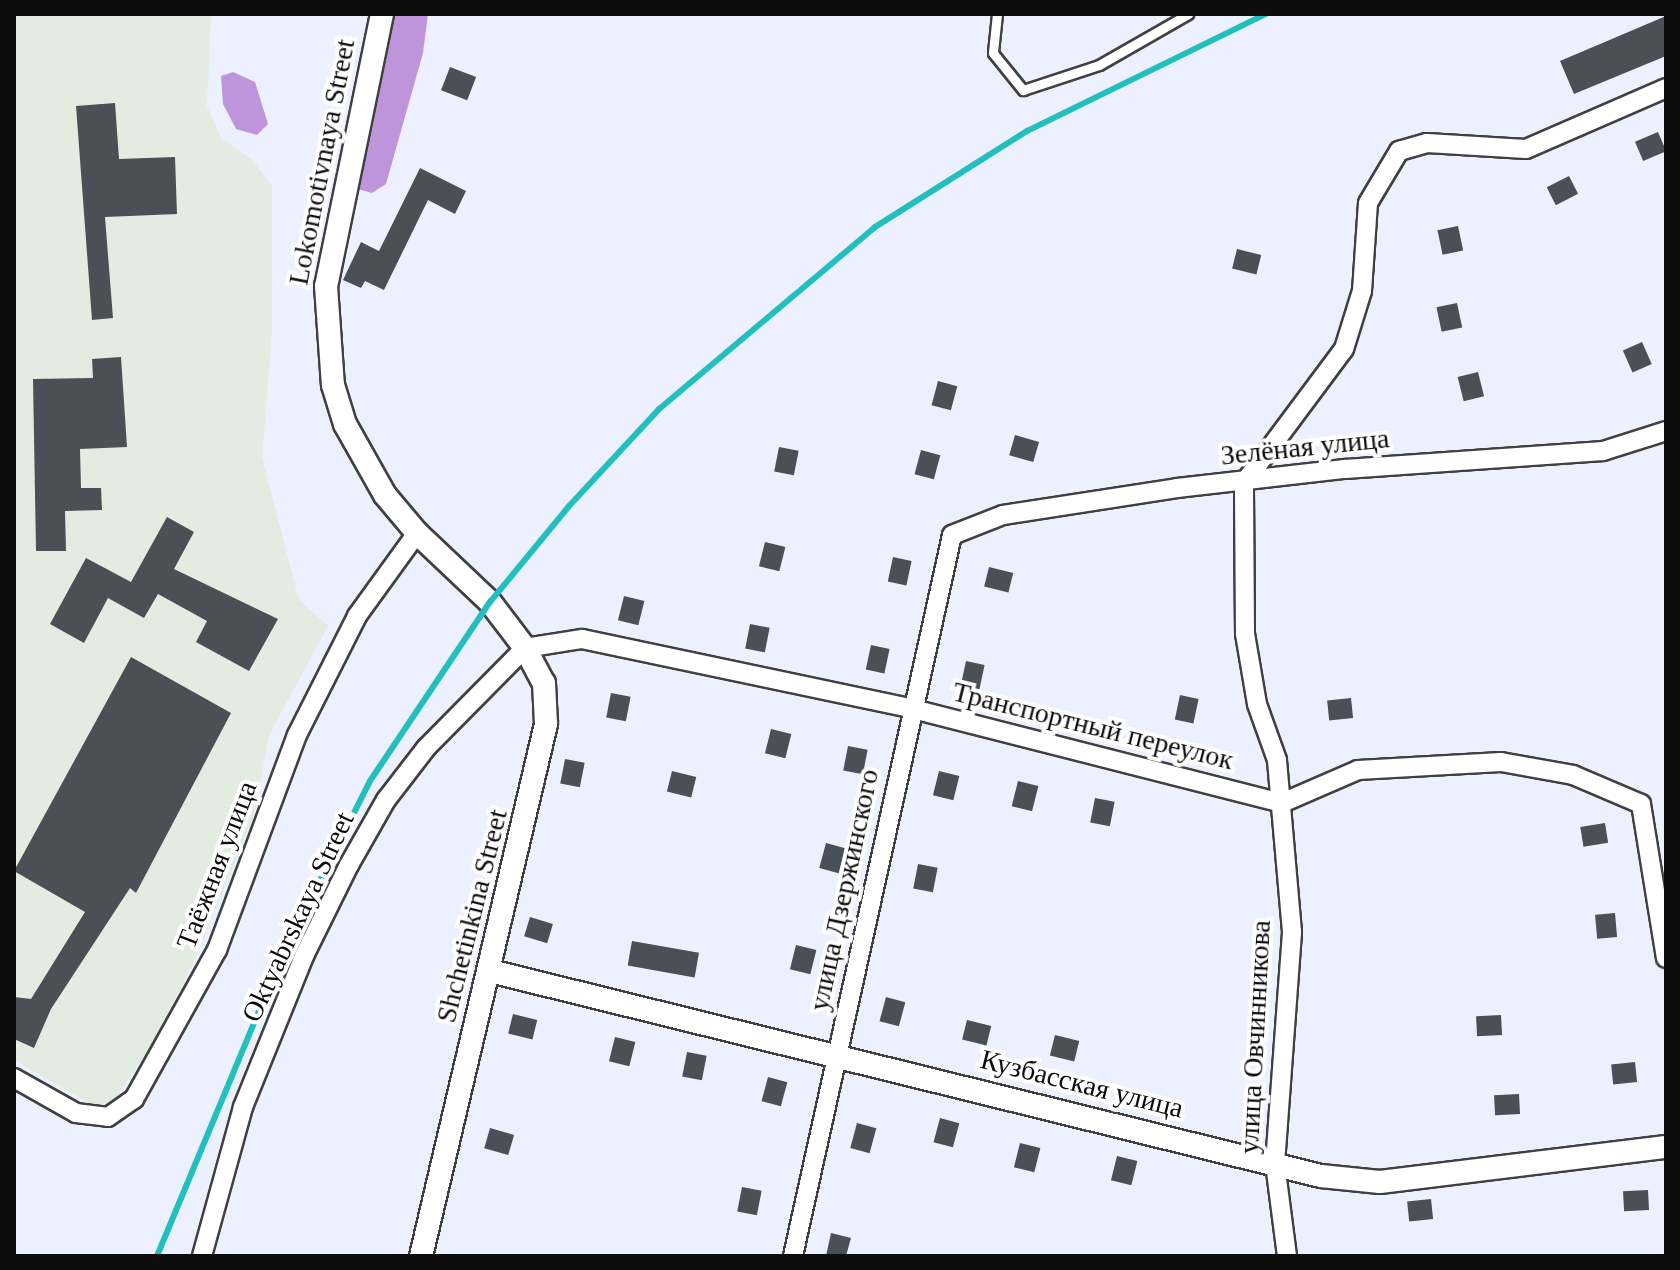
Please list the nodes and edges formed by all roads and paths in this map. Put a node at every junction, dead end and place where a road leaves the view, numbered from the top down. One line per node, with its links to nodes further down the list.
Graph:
1 (382, 14): 7 (street, Lokomotivnaya Street)
2 (997, 14): 3 (lane)
3 (1188, 14)
4 (1666, 88): 6 (street)
5 (1666, 431): 6 (street, Зелёная улица)
6 (1244, 483): 8 (street, Зелёная улица); 12 (street, улица Овчинникова)
7 (417, 533): 9 (street, Lokomotivnaya Street); 16 (street, Таёжная улица)
8 (952, 535): 11 (street, улица Дзержинского)
9 (490, 602): 10 (street, Shchetinkina Street)
10 (525, 648): 11 (street, Транспортный переулок); 14 (street, Shchetinkina Street); 19 (street, Oktyabrskaya Street)
11 (913, 709): 12 (street, Транспортный переулок); 15 (street, улица Дзержинского)
12 (1282, 803): 13 (street); 18 (street, улица Овчинникова)
13 (1666, 958)
14 (490, 971): 15 (street, Кузбасская улица); 20 (street, Shchetinkina Street)
15 (837, 1054): 18 (street, Кузбасская улица); 21 (street, улица Дзержинского)
16 (14, 1078)
17 (1666, 1147): 18 (street, Кузбасская улица)
18 (1275, 1164): 22 (street, улица Овчинникова)
19 (202, 1256)
20 (421, 1256)
21 (793, 1256)
22 (1287, 1256)

